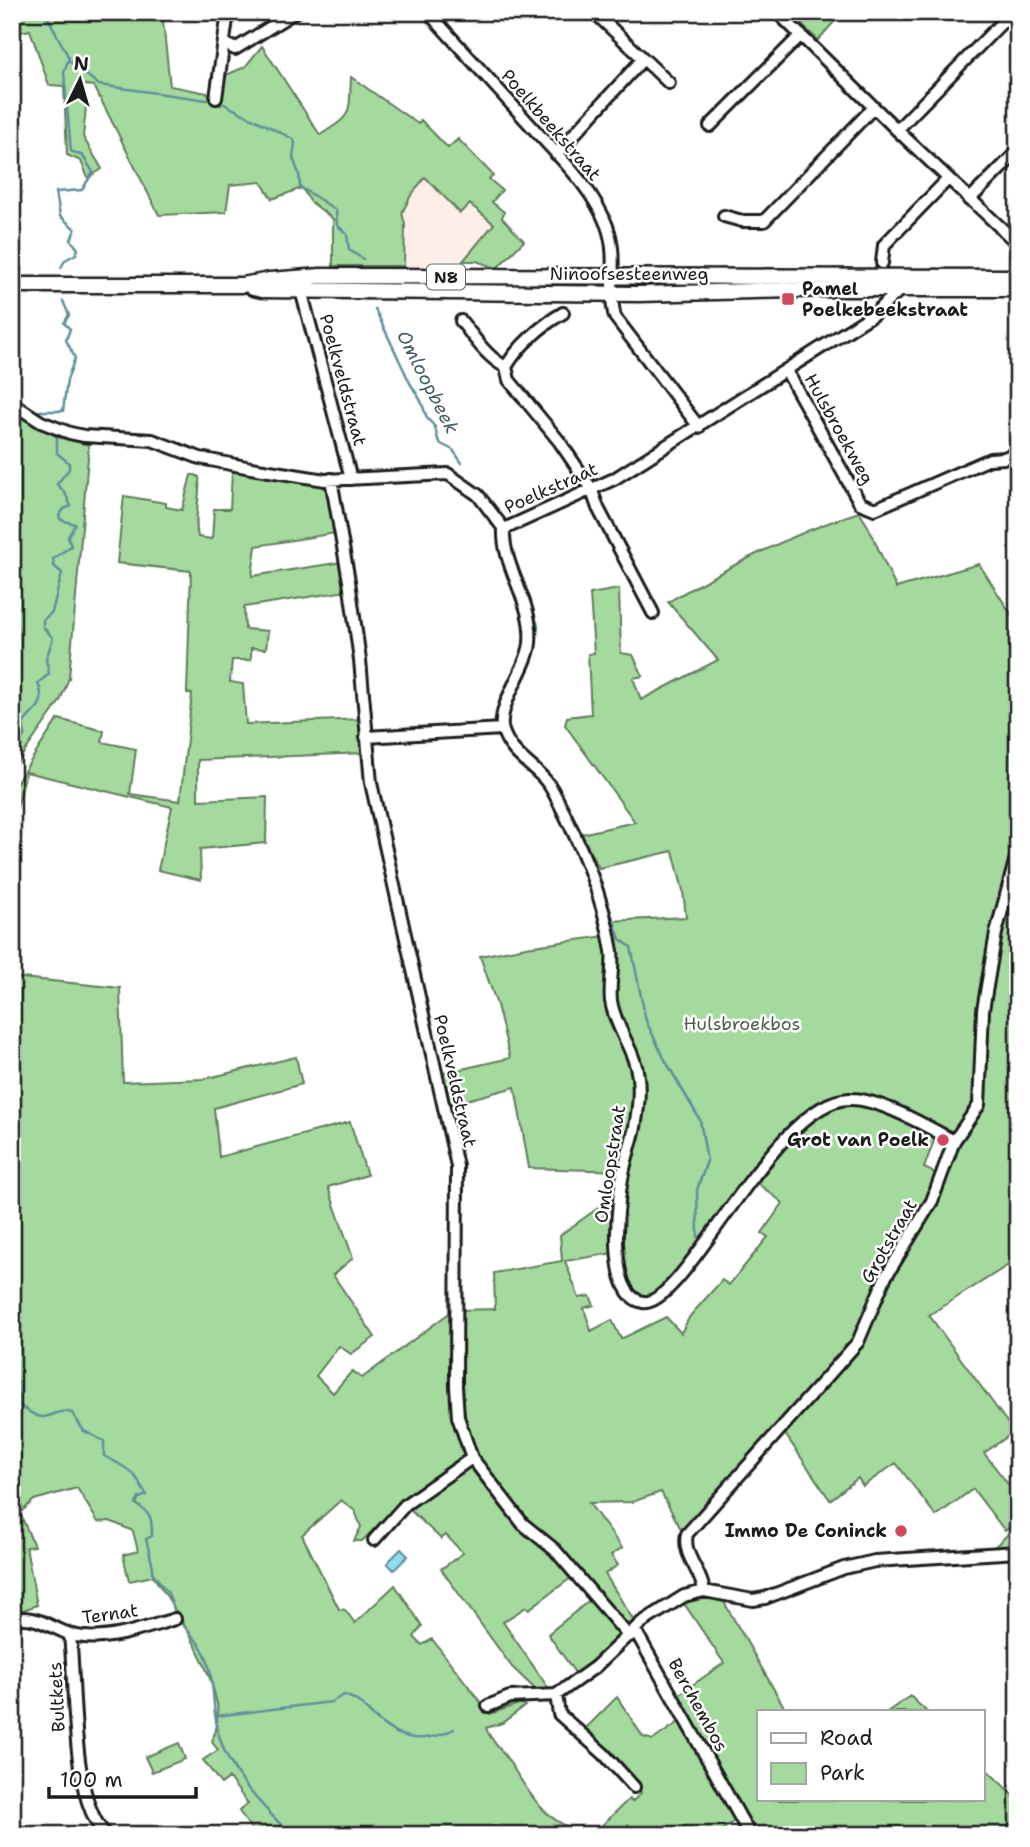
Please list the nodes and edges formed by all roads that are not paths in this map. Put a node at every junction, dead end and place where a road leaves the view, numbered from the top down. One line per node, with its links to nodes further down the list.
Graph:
1 (228, 12): 8 (street)
2 (295, 12): 8 (street)
3 (428, 12): 16 (street, Poelkbeekstraat)
4 (594, 12): 9 (street)
5 (777, 12): 7 (street)
6 (1012, 12): 14 (street)
7 (801, 35): 12 (street); 13 (street)
8 (224, 43): 11 (street)
9 (643, 59): 10 (street); 16 (street)
10 (669, 83)
11 (216, 98)
12 (873, 108): 14 (street); 19 (street)
13 (710, 126)
14 (897, 130): 17 (street)
15 (1018, 151): 18 (street)
16 (556, 154): 22 (street, Poelkbeekstraat)
17 (948, 179): 18 (street); 21 (street)
18 (969, 200): 20 (street)
19 (724, 216)
20 (1018, 244)
21 (882, 263)
22 (614, 277): 23 (main road, Ninoofsesteenweg / N8); 25 (main road, Ninoofsesteenweg / N8); 29 (street, Poelkbeekstraat)
23 (1018, 278)
24 (12, 285): 25 (main road, Ninoofsesteenweg / N8)
25 (242, 285): 28 (main road, Ninoofsesteenweg / N8)
26 (902, 288): 27 (main road, Ninoofsesteenweg / N8); 29 (main road, Ninoofsesteenweg / N8); 33 (street, Poelkstraat)
27 (1018, 289)
28 (301, 290): 29 (main road, Ninoofsesteenweg / N8); 37 (street, Poelkveldstraat)
29 (614, 294): 35 (street, Poelkbeekstraat)
30 (564, 313): 32 (street)
31 (461, 321): 32 (street)
32 (506, 367): 39 (street)
33 (786, 370): 35 (street, Poelkstraat); 36 (street, Hulsbroekweg)
34 (12, 403): 38 (street, Poelkstraat)
35 (699, 427): 39 (street, Poelkstraat)
36 (1018, 452)
37 (351, 479): 38 (street, Poelkstraat); 40 (street, Poelkstraat)
38 (331, 480): 43 (street, Poelkveldstraat)
39 (591, 488): 40 (street, Poelkstraat); 41 (street)
40 (505, 528): 42 (street)
41 (653, 613)
42 (502, 729): 43 (street); 45 (street, Omloopstraat)
43 (366, 737): 46 (street, Poelkveldstraat)
44 (1018, 850): 45 (street, Grotstraat)
45 (954, 1141): 49 (street, Grotstraat)
46 (472, 1458): 47 (street); 52 (street, Poelkveldstraat)
47 (374, 1540)
48 (1018, 1552): 49 (street)
49 (704, 1591): 52 (street)
50 (175, 1619): 53 (street, Ternat)
51 (12, 1620): 53 (street, Ternat)
52 (633, 1633): 54 (street); 58 (street, Berchembos)
53 (71, 1636): 57 (street, Bultkets)
54 (556, 1695): 55 (street); 56 (street)
55 (488, 1706)
56 (634, 1787)
57 (106, 1835)
58 (750, 1835)

